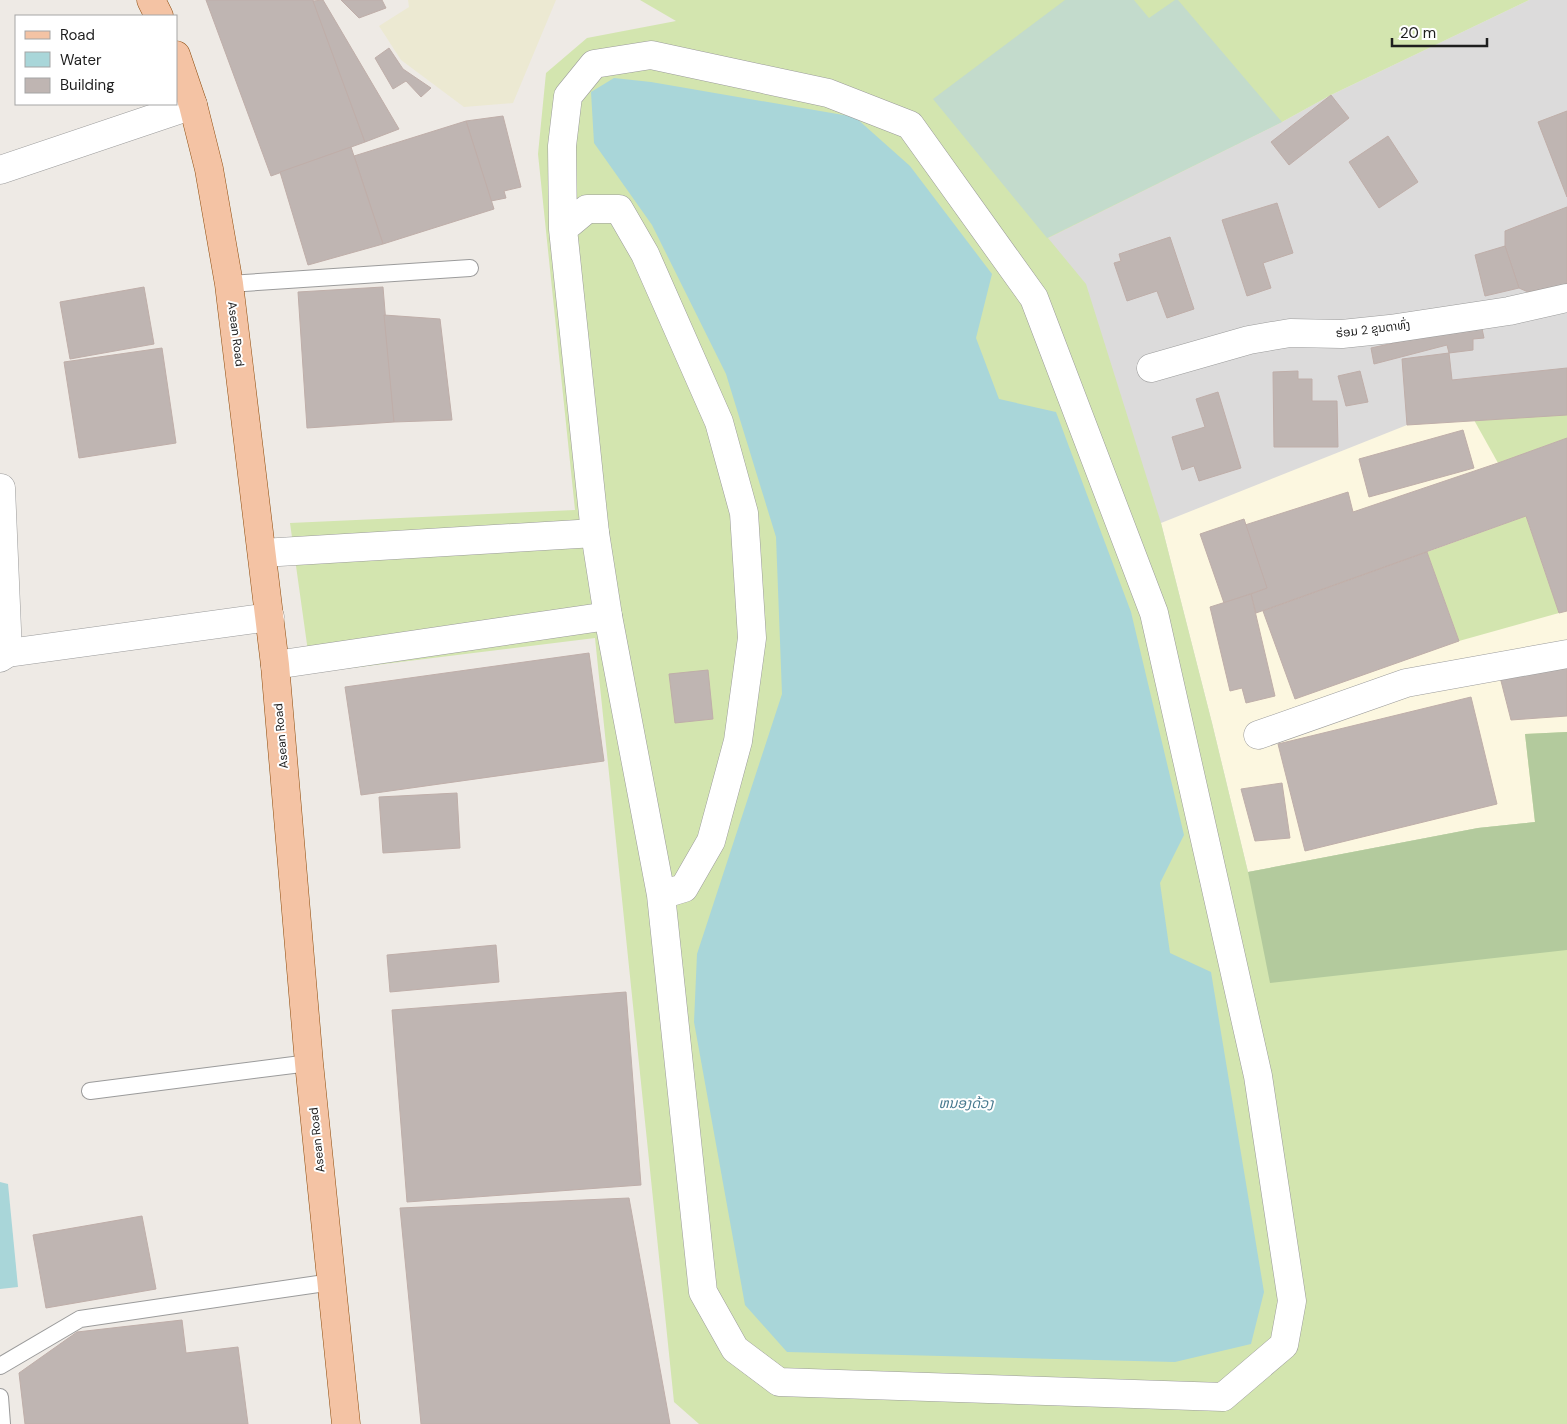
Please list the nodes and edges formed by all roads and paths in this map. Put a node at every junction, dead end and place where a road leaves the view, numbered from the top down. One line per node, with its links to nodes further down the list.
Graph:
1 (151, 0): 2 (main road)
2 (158, 15)
3 (178, 61): 4 (main road, Asean Road)
4 (193, 105): 5 (street); 8 (main road, Asean Road)
5 (0, 170)
6 (563, 229): 12 (street); 20 (street); 20 (street)
7 (470, 268): 8 (lane)
8 (229, 284): 13 (main road, Asean Road)
9 (1567, 298): 10 (street, ຮ່ອມ 2 ຂູນຕາທົ່ງ)
10 (1151, 368)
11 (0, 488): 17 (street)
12 (595, 533): 13 (street); 15 (street)
13 (262, 553): 14 (main road, Asean Road)
14 (270, 616): 17 (street); 18 (main road, Asean Road)
15 (608, 616): 18 (street); 20 (street)
16 (1567, 654): 19 (street)
17 (4, 655)
18 (275, 664): 21 (main road, Asean Road)
19 (1258, 735)
20 (661, 895)
21 (309, 1062): 22 (lane); 23 (main road, Asean Road)
22 (90, 1091)
23 (332, 1282): 24 (lane); 27 (main road, Asean Road)
24 (0, 1366)
25 (0, 1397): 26 (lane)
26 (2, 1424)
27 (346, 1424)

